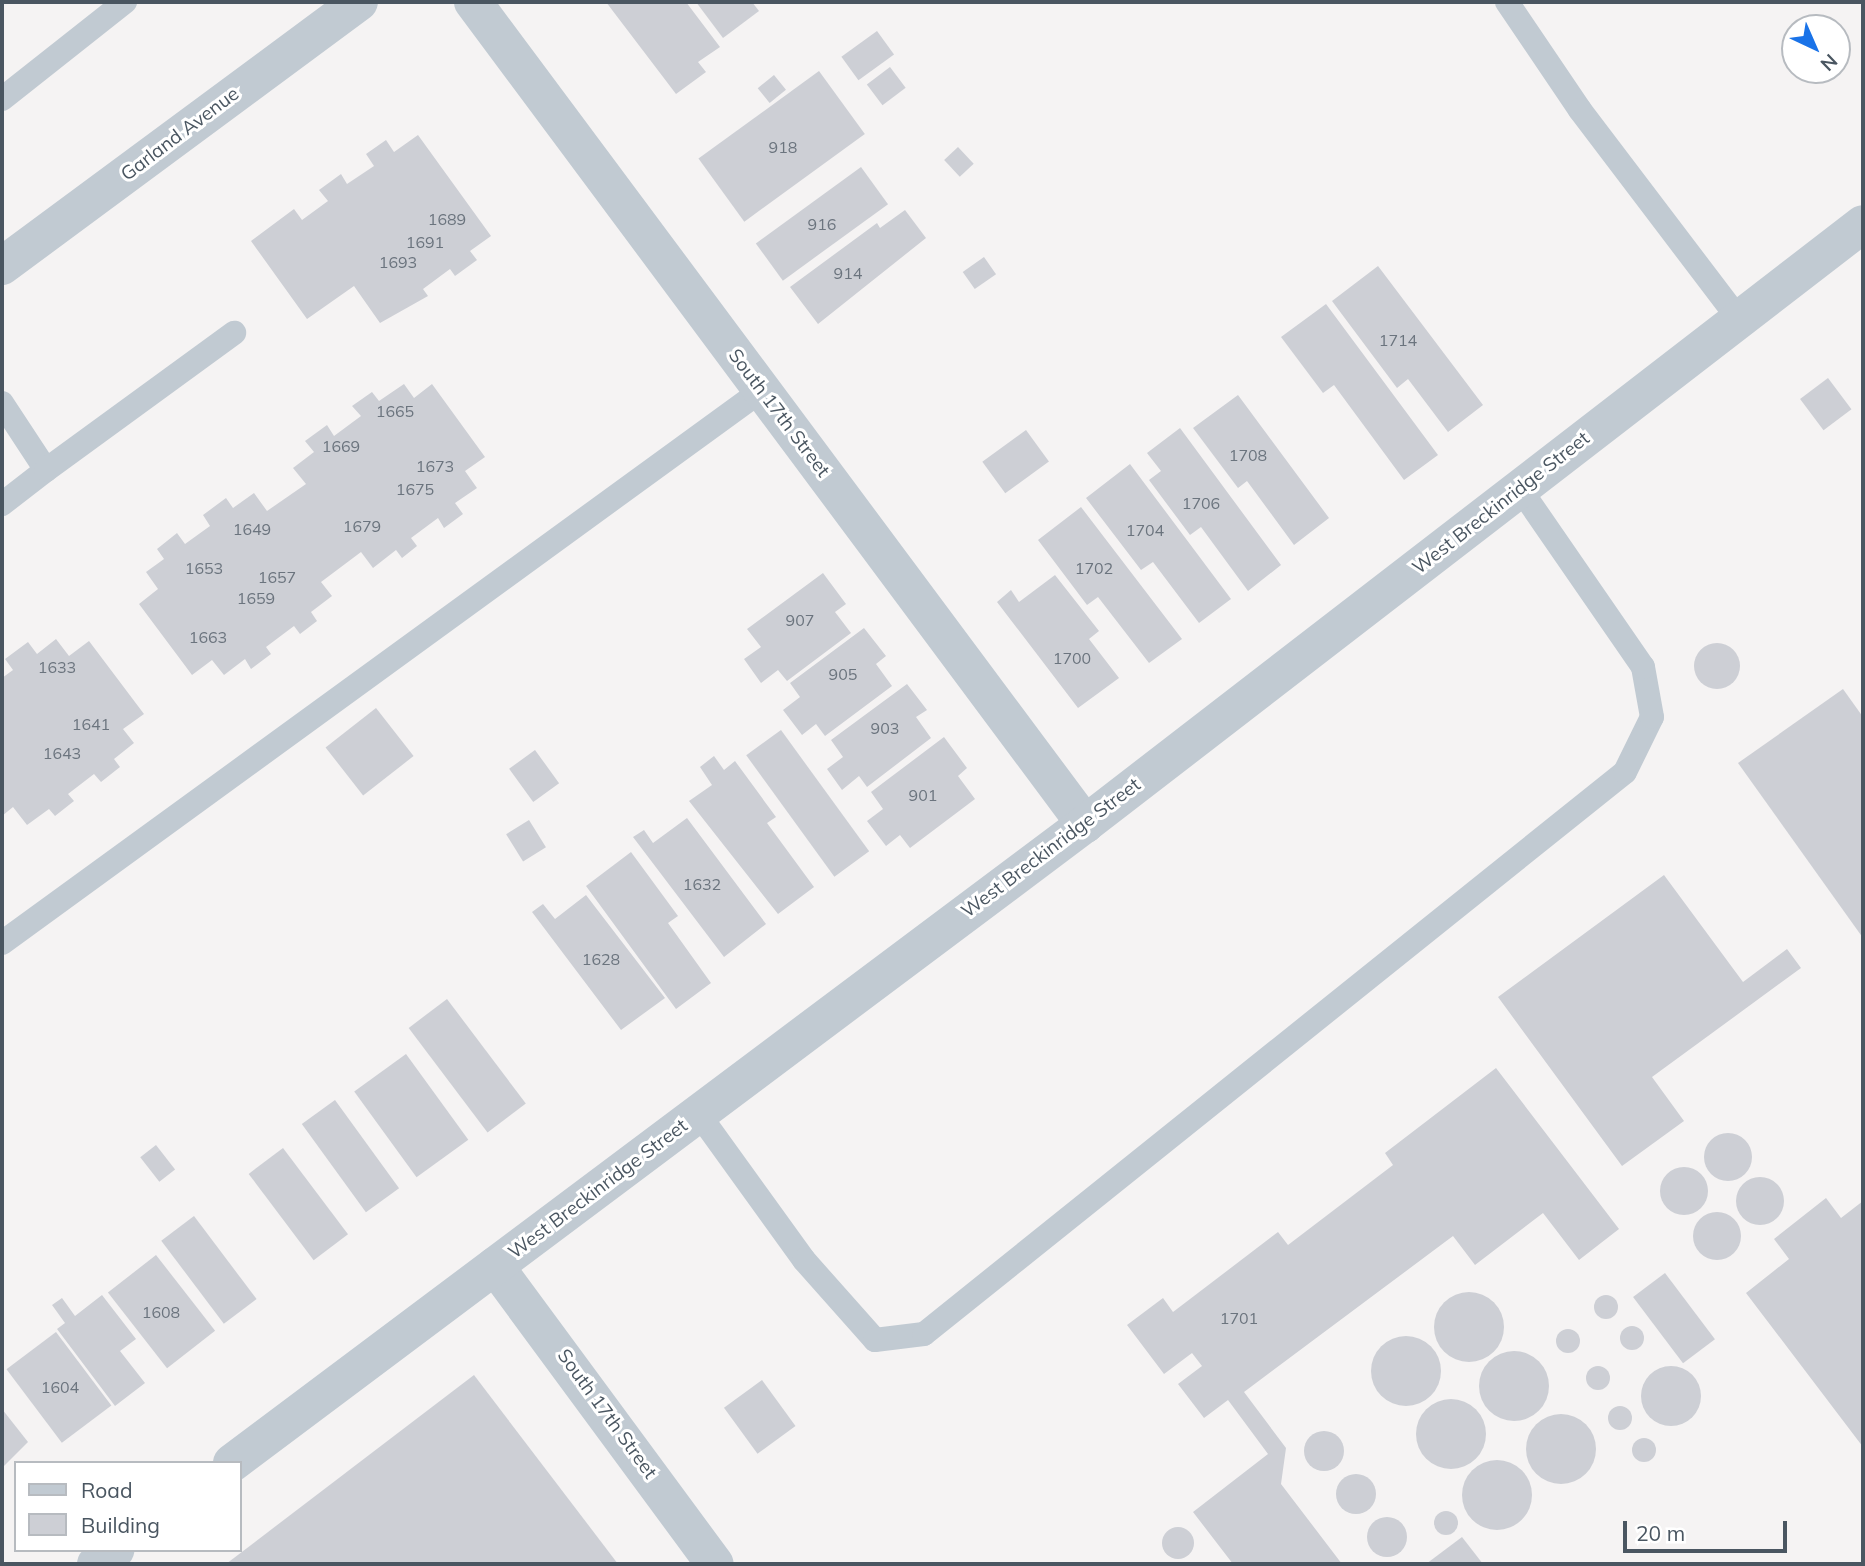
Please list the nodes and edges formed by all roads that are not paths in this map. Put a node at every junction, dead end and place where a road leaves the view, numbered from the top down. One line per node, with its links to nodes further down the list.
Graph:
1 (125, 2): 5 (lane)
2 (359, 2): 7 (street, Garland Avenue)
3 (473, 2): 10 (street, South 17th Street)
4 (1507, 2): 8 (lane)
5 (2, 99)
6 (1863, 224): 8 (street, West Breckinridge Street)
7 (2, 266)
8 (1740, 321): 13 (street, West Breckinridge Street)
9 (234, 333): 12 (lane)
10 (762, 390): 15 (street, South 17th Street); 16 (lane)
11 (2, 403): 12 (lane)
12 (46, 470): 14 (lane)
13 (1520, 489): 15 (street, West Breckinridge Street); 17 (lane)
14 (2, 504)
15 (1085, 824): 17 (street, West Breckinridge Street)
16 (2, 943)
17 (698, 1113): 18 (street, West Breckinridge Street)
18 (495, 1266): 19 (street, West Breckinridge Street); 22 (street, South 17th Street)
19 (235, 1461)
20 (112, 1552): 21 (street)
21 (96, 1564)
22 (715, 1564)

